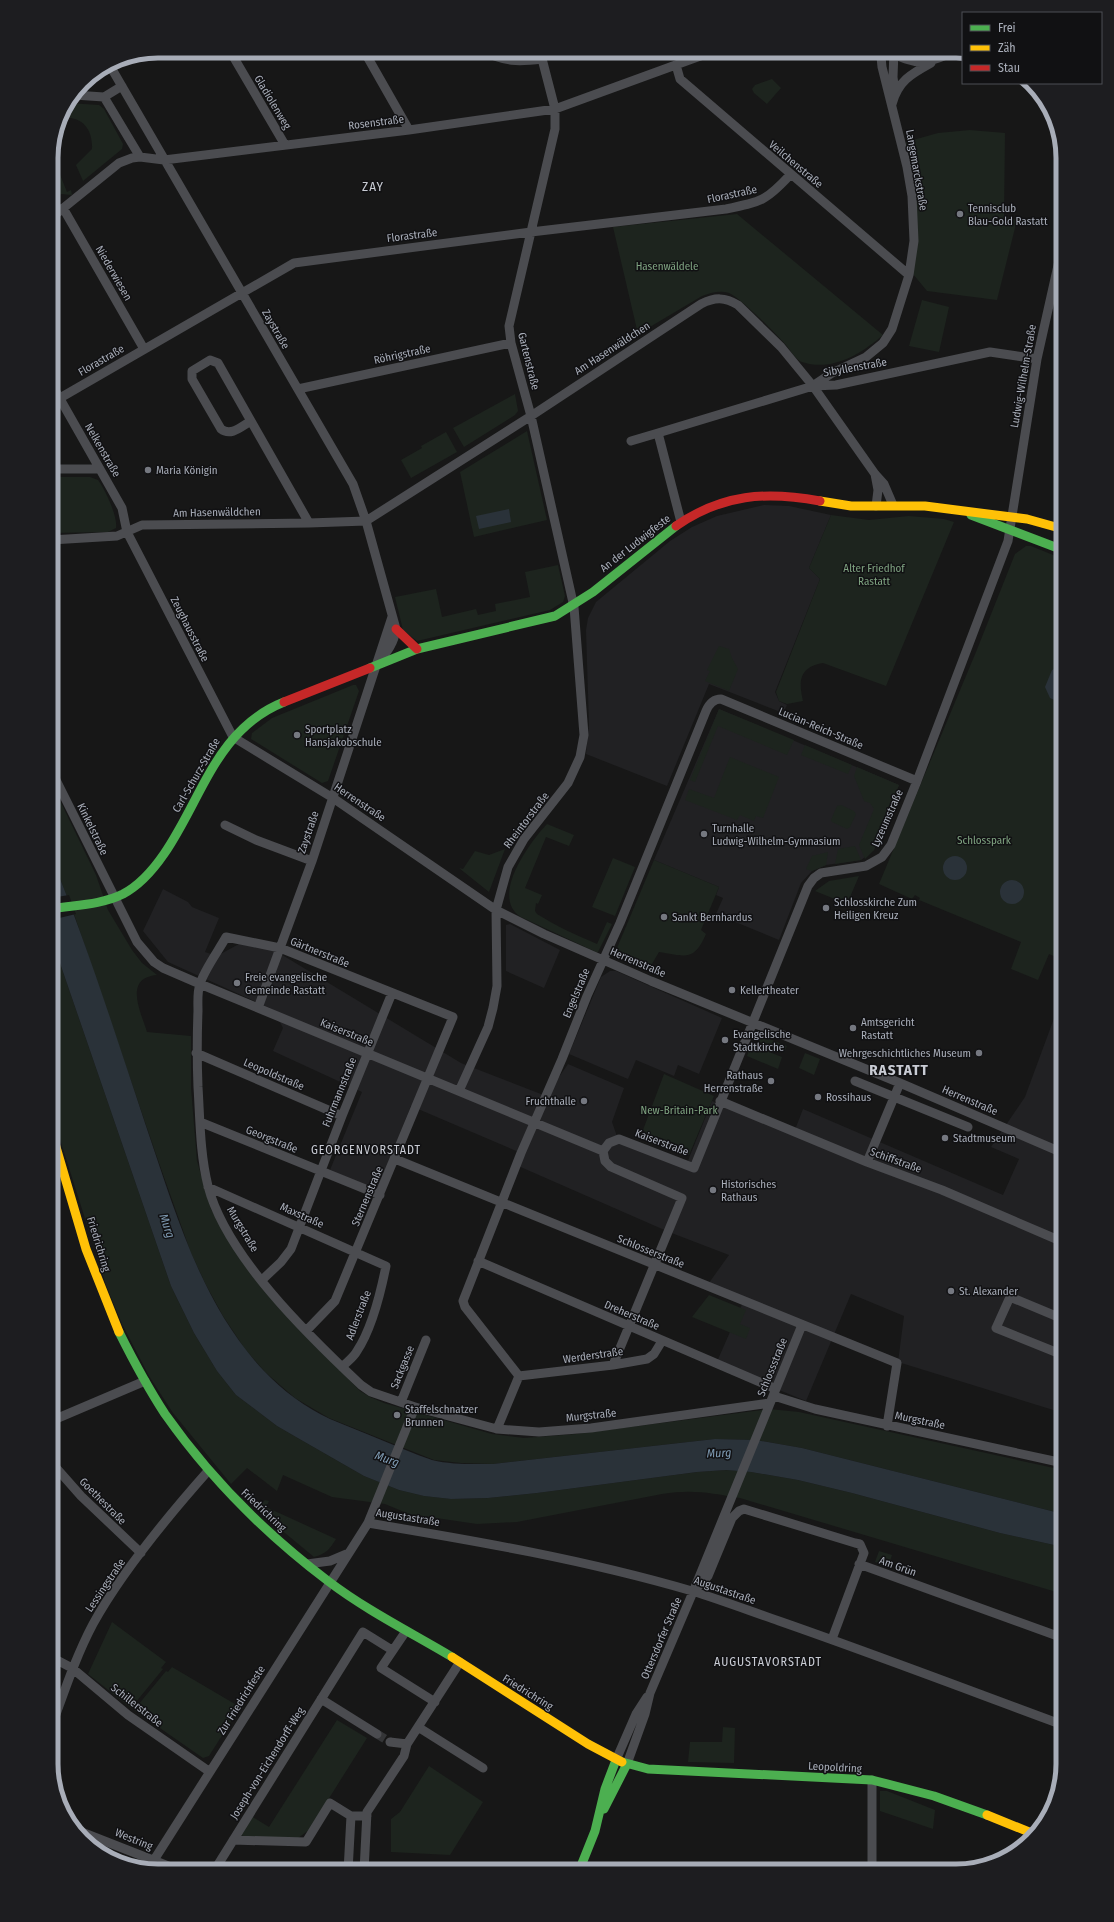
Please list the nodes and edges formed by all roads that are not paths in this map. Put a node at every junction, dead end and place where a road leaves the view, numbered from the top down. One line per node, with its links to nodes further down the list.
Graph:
1 (234, 58): 21 (street, Gladiolenweg)
2 (368, 58): 20 (street)
3 (500, 58): 4 (street)
4 (530, 58)
5 (542, 58): 19 (street, Gartenstraße)
6 (696, 58): 12 (street, Rosenstraße)
7 (881, 58): 18 (street, Langemarckstraße)
8 (895, 58): 15 (street, Langemarckstraße)
9 (906, 58): 11 (street)
10 (939, 58): 11 (street)
11 (935, 60): 15 (street, Langemarckstraße)
12 (676, 66): 19 (street, Rosenstraße); 24 (street, Veilchenstraße)
13 (112, 69): 14 (street, Zaystraße)
14 (122, 86): 17 (street); 23 (street, Zaystraße)
15 (895, 93): 18 (street, Langemarckstraße)
16 (80, 95): 17 (street)
17 (104, 97): 22 (street)
18 (892, 105): 29 (street, Langemarckstraße)
19 (555, 109): 20 (street, Rosenstraße); 27 (street, Gartenstraße)
20 (409, 130): 21 (street, Rosenstraße)
21 (285, 145): 23 (street, Rosenstraße)
22 (140, 157): 23 (street, Rosenstraße); 25 (street, Rosenstraße)
23 (164, 160): 30 (street, Zaystraße)
24 (790, 175): 27 (street, Florastraße); 29 (street, Veilchenstraße)
25 (63, 208): 26 (street, Rosenstraße); 32 (street, Niederwiesen)
26 (58, 212)
27 (531, 232): 30 (street, Florastraße); 31 (street, Gartenstraße)
28 (1056, 274): 33 (street, Ludwig-Wilhelm-Straße)
29 (909, 275): 34 (street, Langemarckstraße)
30 (241, 292): 32 (street, Florastraße); 35 (street, Zaystraße)
31 (511, 343): 35 (street, Röhrigstraße); 38 (street, Gartenstraße)
32 (144, 349): 37 (street, Florastraße)
33 (1037, 358): 34 (street, Sibyllenstraße); 48 (street, Ludwig-Wilhelm-Straße)
34 (813, 386): 38 (street, Am Hasenwäldchen); 40 (street, Sibyllenstraße); 44 (street, Am Hasenwäldchen)
35 (298, 389): 49 (street, Zaystraße)
36 (58, 395): 37 (street, Nelkenstraße)
37 (60, 398): 42 (street, Nelkenstraße)
38 (531, 416): 49 (street, Am Hasenwäldchen); 57 (street, Gartenstraße)
39 (251, 421): 39 (street); 51 (street)
40 (658, 432): 41 (street, Sibyllenstraße); 50 (street)
41 (631, 441)
42 (100, 468): 43 (street); 54 (street, Nelkenstraße)
43 (58, 469)
44 (875, 474): 45 (street, Am Hasenwäldchen); 46 (street, Am Hasenwäldchen)
45 (893, 505): 46 (street, An der Ludwigfeste); 47 (street, An der Ludwigfeste)
46 (876, 506): 50 (street, An der Ludwigfeste)
47 (965, 512): 48 (street, An der Ludwigfeste); 53 (street, An der Ludwigfeste)
48 (1011, 515): 52 (street, An der Ludwigfeste); 53 (street, Lyzeumstraße)
49 (366, 521): 51 (street, Am Hasenwäldchen); 58 (street, Zaystraße)
50 (681, 522): 57 (street, An der Ludwigfeste)
51 (310, 523): 54 (street, Am Hasenwäldchen)
52 (1056, 526)
53 (1011, 529): 56 (street, An der Ludwigfeste); 64 (street, Lyzeumstraße)
54 (127, 532): 55 (street, Am Hasenwäldchen); 63 (street, Zeughausstraße)
55 (58, 540)
56 (1056, 547)
57 (574, 606): 60 (street, An der Ludwigfeste); 71 (street, Rheintorstraße)
58 (392, 617): 59 (street, Zaystraße); 61 (street, Zaystraße)
59 (396, 629): 60 (street); 61 (street, Zaystraße)
60 (417, 649): 61 (street, An der Ludwigfeste)
61 (378, 663): 63 (street, Carl-Schurz-Straße); 66 (street, Zaystraße)
62 (715, 700): 64 (street, Lucian-Reich-Straße); 73 (street, Engelstraße)
63 (233, 737): 66 (street, Herrenstraße); 69 (street, Carl-Schurz-Straße)
64 (917, 781): 78 (street, Lyzeumstraße)
65 (58, 784): 69 (street, Kinkelstraße)
66 (333, 798): 68 (street, Zaystraße); 71 (street, Herrenstraße)
67 (225, 825): 68 (street)
68 (312, 861): 72 (street, Zaystraße)
69 (113, 898): 70 (street, Carl-Schurz-Straße); 74 (street, Kaiserstraße)
70 (58, 908)
71 (496, 910): 73 (street, Herrenstraße); 84 (street, Rheintorstraße)
72 (280, 948): 74 (street, Gärtnerstraße); 75 (street, Gärtnerstraße); 76 (street, Zaystraße)
73 (603, 960): 78 (street, Herrenstraße); 89 (street, Engelstraße)
74 (200, 984): 76 (street, Kaiserstraße); 80 (street, Murgstraße)
75 (392, 993): 77 (street, Gärtnerstraße); 79 (street, Fuhrmannstraße)
76 (258, 1008): 79 (street, Kaiserstraße)
77 (453, 1018): 81 (street, Sternenstraße)
78 (752, 1023): 83 (street, Herrenstraße); 86 (street, Lyzeumstraße)
79 (368, 1053): 81 (street, Kaiserstraße); 87 (street, Fuhrmannstraße)
80 (196, 1054): 87 (street, Leopoldstraße); 88 (street, Murgstraße)
81 (428, 1078): 84 (street, Kaiserstraße); 94 (street, Sternenstraße)
82 (855, 1081): 85 (street)
83 (900, 1083): 85 (street); 91 (street, Herrenstraße)
84 (459, 1091): 89 (street, Kaiserstraße)
85 (895, 1097): 90 (street); 95 (street)
86 (720, 1101): 95 (street, Schiffstraße); 96 (street, Lyzeumstraße)
87 (342, 1116): 97 (street, Fuhrmannstraße)
88 (200, 1122): 97 (street, Georgstraße); 98 (street, Murgstraße)
89 (534, 1124): 92 (street, Kaiserstraße); 100 (street, Engelstraße)
90 (968, 1127)
91 (1056, 1150)
92 (603, 1151): 96 (street, Kaiserstraße); 105 (street)
93 (58, 1153): 118 (street, Friedrichring)
94 (395, 1159): 99 (street, Sternenstraße); 100 (street, Schlosserstraße)
95 (867, 1162): 102 (street, Schiffstraße)
96 (694, 1168)
97 (321, 1172): 99 (street, Georgstraße); 101 (street, Fuhrmannstraße)
98 (208, 1187): 101 (street, Maxstraße); 107 (street, Murgstraße)
99 (380, 1195): 103 (street, Sternenstraße)
100 (501, 1202): 104 (street, Engelstraße); 105 (street, Schlosserstraße)
101 (300, 1227): 103 (street, Maxstraße); 107 (street, Fuhrmannstraße)
102 (1056, 1239)
103 (356, 1252): 106 (street, Maxstraße); 111 (street, Sternenstraße)
104 (478, 1261): 110 (street, Dreherstraße); 117 (street, Engelstraße)
105 (655, 1265): 109 (street, Schlosserstraße); 110 (street)
106 (386, 1266): 116 (street, Adlerstraße)
107 (262, 1280): 111 (street, Murgstraße)
108 (1056, 1316): 114 (street)
109 (802, 1325): 119 (street, Schlossstraße); 123 (street, Schlosserstraße)
110 (628, 1327): 113 (street, Dreherstraße); 115 (street)
111 (306, 1331): 116 (street, Murgstraße)
112 (426, 1340): 120 (street, Sackgasse)
113 (664, 1342): 115 (street, Werderstraße); 119 (street, Dreherstraße)
114 (1056, 1353)
115 (613, 1365): 117 (street, Werderstraße)
116 (342, 1367): 120 (street, Murgstraße)
117 (519, 1376): 124 (street)
118 (145, 1380): 122 (street); 127 (street, Friedrichring)
119 (774, 1396): 123 (street, Murgstraße); 124 (street, Murgstraße); 128 (street, Schlossstraße)
120 (401, 1402): 121 (street, Murgstraße)
121 (415, 1407): 124 (street, Murgstraße); 129 (street, Zur Friedrichfeste)
122 (58, 1418)
123 (887, 1426): 125 (street, Murgstraße)
124 (497, 1429)
125 (1056, 1462)
126 (58, 1470): 130 (street, Goethestraße)
127 (208, 1471): 130 (street, Lessingstraße); 132 (street, Friedrichring)
128 (733, 1491): 135 (street, Ottersdorfer Straße)
129 (368, 1523): 131 (street, Zur Friedrichfeste); 135 (street, Augustastraße)
130 (141, 1553): 142 (street, Lessingstraße)
131 (349, 1553): 132 (street); 134 (street, Zur Friedrichfeste)
132 (307, 1564): 134 (street, Friedrichring)
133 (859, 1564): 135 (street, Ottersdorfer Straße); 137 (street, Am Grün); 138 (street)
134 (330, 1582): 136 (street, Friedrichring); 155 (street, Zur Friedrichfeste)
135 (693, 1592): 138 (street, Augustastraße); 143 (street, Ottersdorfer Straße)
136 (406, 1631): 139 (street); 141 (street, Friedrichring)
137 (1056, 1635)
138 (832, 1639): 147 (street, Augustastraße)
139 (392, 1650): 144 (street, Joseph-von-Eichendorff-Weg); 145 (street)
140 (58, 1661): 142 (street, Schillerstraße)
141 (460, 1662): 145 (street); 152 (street, Friedrichring)
142 (72, 1668): 146 (street, Lessingstraße); 155 (street, Schillerstraße)
143 (650, 1693): 152 (street, Ottersdorfer Straße); 153 (street, Ottersdorfer Straße)
144 (321, 1699): 149 (street); 162 (street, Joseph-von-Eichendorff-Weg)
145 (435, 1702): 148 (street)
146 (58, 1708)
147 (1056, 1722)
148 (418, 1727): 151 (street); 154 (street)
149 (377, 1734)
150 (390, 1742): 151 (street)
151 (407, 1744): 159 (street)
152 (616, 1760): 153 (street, Friedrichring); 157 (street, Ottersdorfer Straße)
153 (627, 1764): 156 (street, Leopoldring); 157 (street, Ottersdorfer Straße)
154 (483, 1768)
155 (210, 1772): 163 (street, Zur Friedrichfeste)
156 (872, 1780): 160 (street, Leopoldring); 169 (street)
157 (600, 1815): 168 (street, Ottersdorfer Straße)
158 (351, 1816): 159 (street); 162 (street); 166 (street)
159 (367, 1816): 167 (street)
160 (1029, 1832)
161 (86, 1833): 163 (street, Westring)
162 (233, 1840): 165 (street, Joseph-von-Eichendorff-Weg)
163 (154, 1860): 164 (street, Westring)
164 (164, 1864)
165 (218, 1864)
166 (348, 1864)
167 (364, 1864)
168 (582, 1864)
169 (872, 1864)

